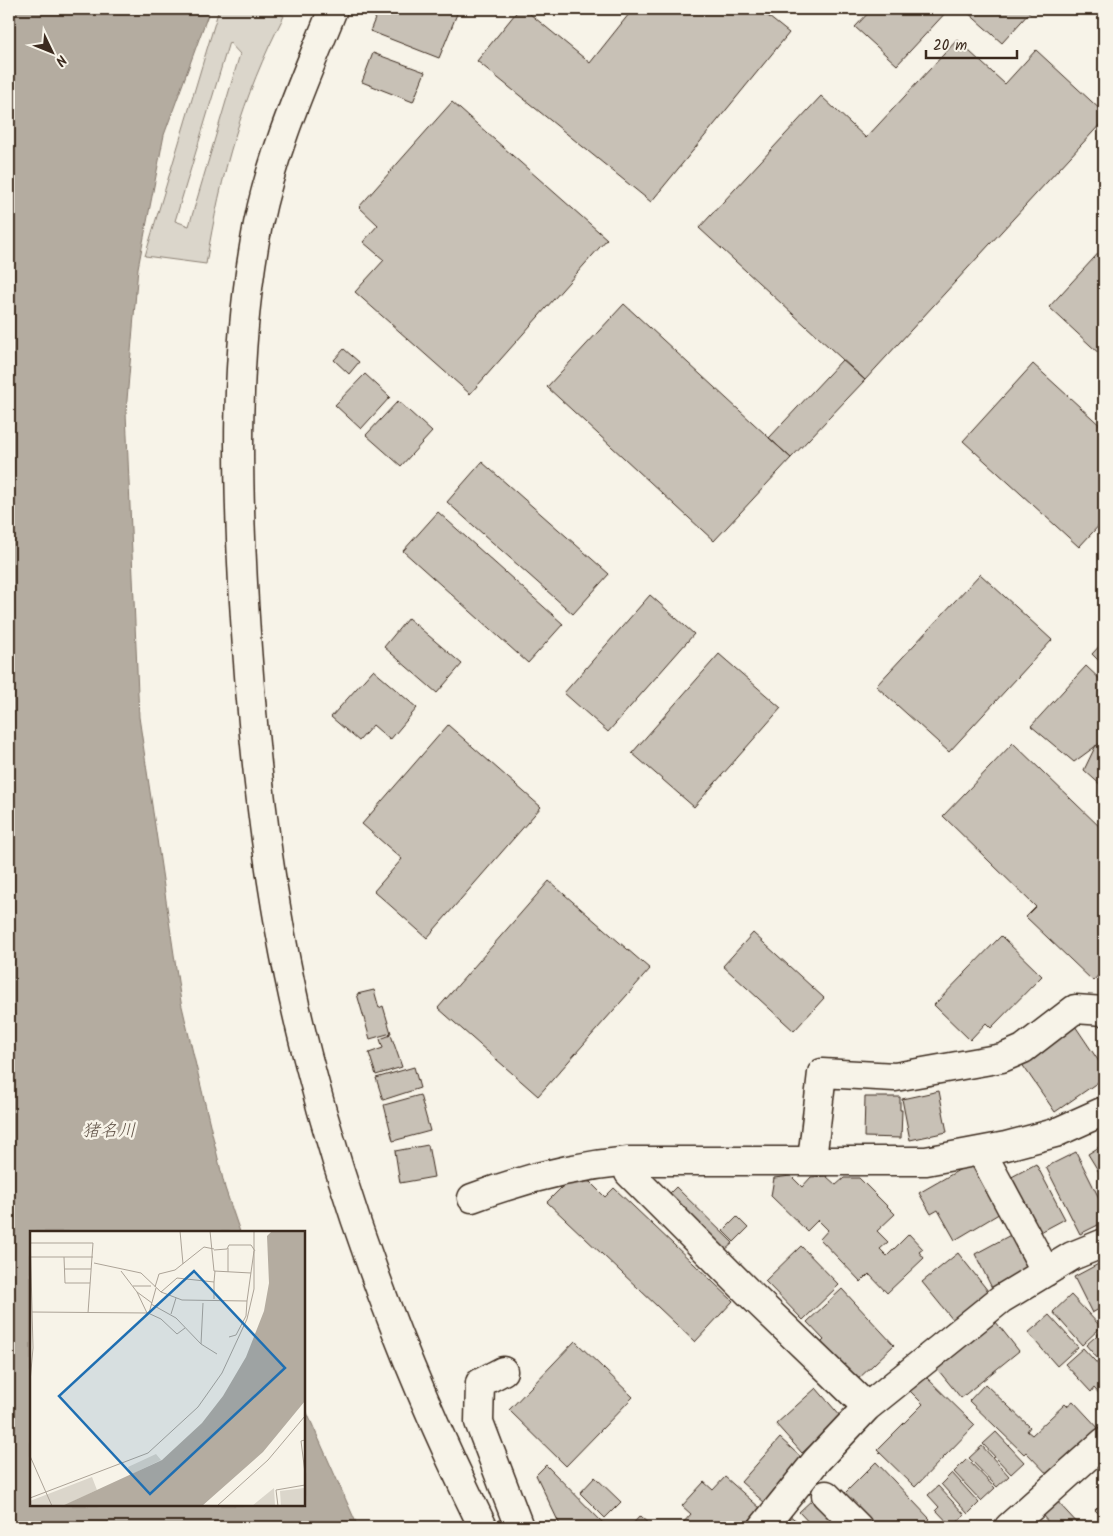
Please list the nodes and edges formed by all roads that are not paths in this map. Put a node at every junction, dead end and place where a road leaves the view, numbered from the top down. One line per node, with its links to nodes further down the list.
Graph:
1 (333, 9): 14 (street)
2 (1104, 1011): 6 (street)
3 (1104, 1111): 4 (street)
4 (981, 1151): 6 (street); 9 (street)
5 (628, 1160): 6 (street); 7 (street); 11 (street)
6 (812, 1160)
7 (472, 1198)
8 (1104, 1243): 9 (street)
9 (1046, 1272): 11 (street)
10 (503, 1371): 15 (street)
11 (867, 1407): 16 (street)
12 (1104, 1442): 18 (street)
13 (826, 1495): 17 (street)
14 (483, 1527)
15 (519, 1527)
16 (763, 1527)
17 (858, 1527)
18 (1009, 1527)

